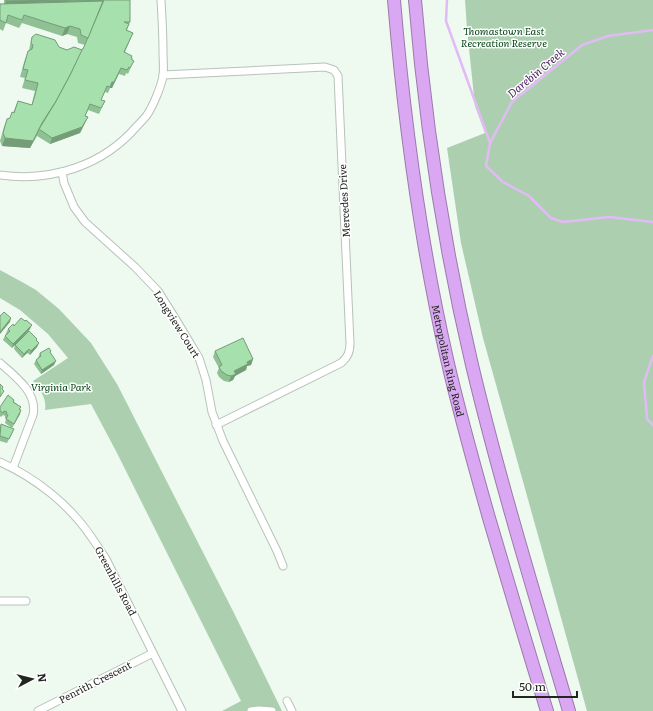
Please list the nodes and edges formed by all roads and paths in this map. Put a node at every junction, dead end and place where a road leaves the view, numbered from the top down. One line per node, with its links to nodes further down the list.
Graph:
1 (161, 0): 4 (street)
2 (394, 0): 21 (highway, Metropolitan Ring Road)
3 (415, 0): 22 (highway)
4 (163, 75): 5 (street); 8 (street, Mercedes Drive)
5 (62, 172): 6 (street); 8 (street, Longview Court)
6 (0, 175)
7 (0, 363): 10 (street)
8 (216, 424): 11 (street, Longview Court)
9 (0, 462): 10 (street, Greenhills Road)
10 (13, 468): 14 (street, Greenhills Road)
11 (283, 566)
12 (0, 601): 13 (street)
13 (26, 601)
14 (153, 653): 16 (street, Penrith Crescent); 17 (street, Greenhills Road)
15 (287, 701): 20 (street)
16 (38, 711)
17 (182, 711)
18 (251, 711): 19 (street)
19 (272, 711)
20 (292, 711)
21 (547, 711)
22 (569, 711)

